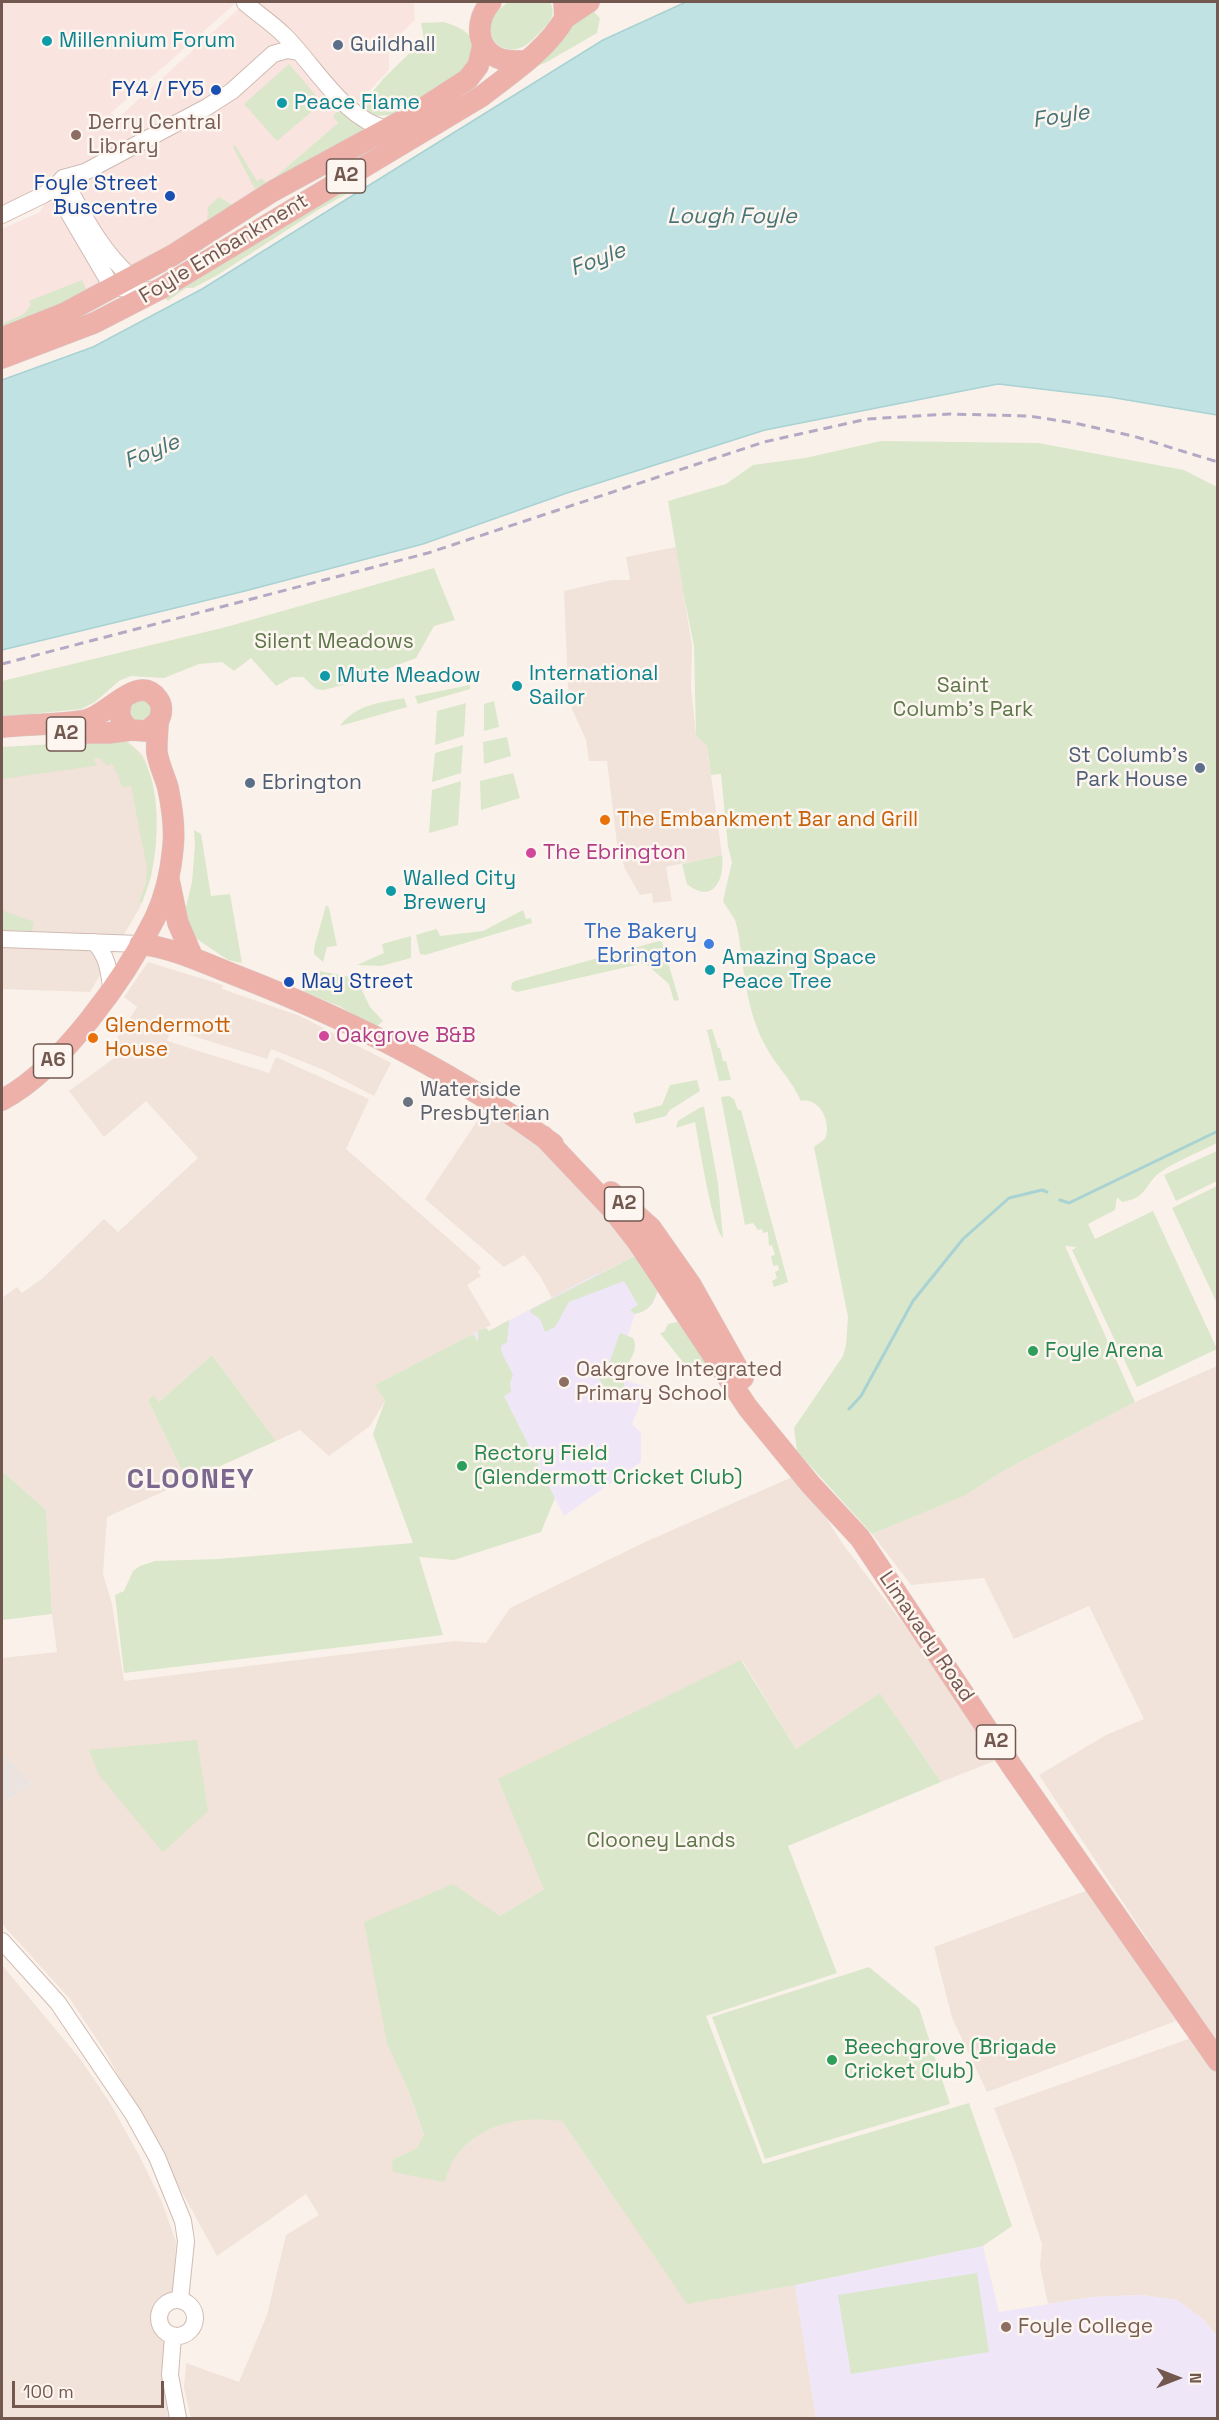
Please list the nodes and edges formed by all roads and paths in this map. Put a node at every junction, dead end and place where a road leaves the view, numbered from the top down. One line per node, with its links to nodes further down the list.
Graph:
1 (491, 2): 6 (highway, A2)
2 (590, 2): 4 (highway, A2)
3 (245, 3): 5 (main road)
4 (565, 10): 9 (highway, A2)
5 (278, 31): 7 (main road); 8 (main road)
6 (483, 45): 9 (highway); 10 (highway, Foyle Embankment / A2)
7 (298, 52): 8 (main road); 11 (main road)
8 (273, 54): 13 (main road)
9 (527, 61): 17 (highway, Foyle Embankment / A2)
10 (411, 116): 11 (main road); 12 (highway, Foyle Embankment / A2)
11 (362, 119): 12 (main road)
12 (387, 129): 15 (highway, Foyle Embankment / A2)
13 (59, 183): 14 (main road); 15 (main road); 16 (main road)
14 (2, 215)
15 (131, 277): 16 (highway, Foyle Embankment / A2)
16 (112, 287): 17 (main road); 18 (highway, Foyle Embankment / A2)
17 (162, 288): 19 (highway, Foyle Embankment / A2)
18 (2, 338)
19 (2, 358)
20 (122, 701): 21 (highway, A2); 22 (highway, A2); 23 (highway)
21 (158, 722): 23 (highway, A2); 25 (highway, A2)
22 (2, 727)
23 (133, 731): 24 (highway, A2); 25 (highway)
24 (2, 739)
25 (158, 754): 26 (highway, A2)
26 (168, 877): 29 (highway, A2); 30 (highway)
27 (2, 939): 28 (main road)
28 (94, 942): 29 (main road); 31 (main road)
29 (140, 944): 30 (highway, A2); 31 (highway, A6)
30 (201, 962): 33 (highway, Limavady Road / A2)
31 (111, 988): 32 (highway, A6)
32 (2, 1100)
33 (543, 1136): 34 (highway, Limavady Road / A2); 35 (highway, Limavady Road / A2)
34 (628, 1207): 35 (highway); 36 (highway, Limavady Road / A2)
35 (734, 1389): 36 (highway, Limavady Road / A2)
36 (767, 1431): 38 (highway, Limavady Road / A2)
37 (2, 1941): 39 (main road)
38 (1218, 2061)
39 (180, 2300): 40 (main road); 40 (main road)
40 (173, 2336): 41 (main road)
41 (178, 2418)

